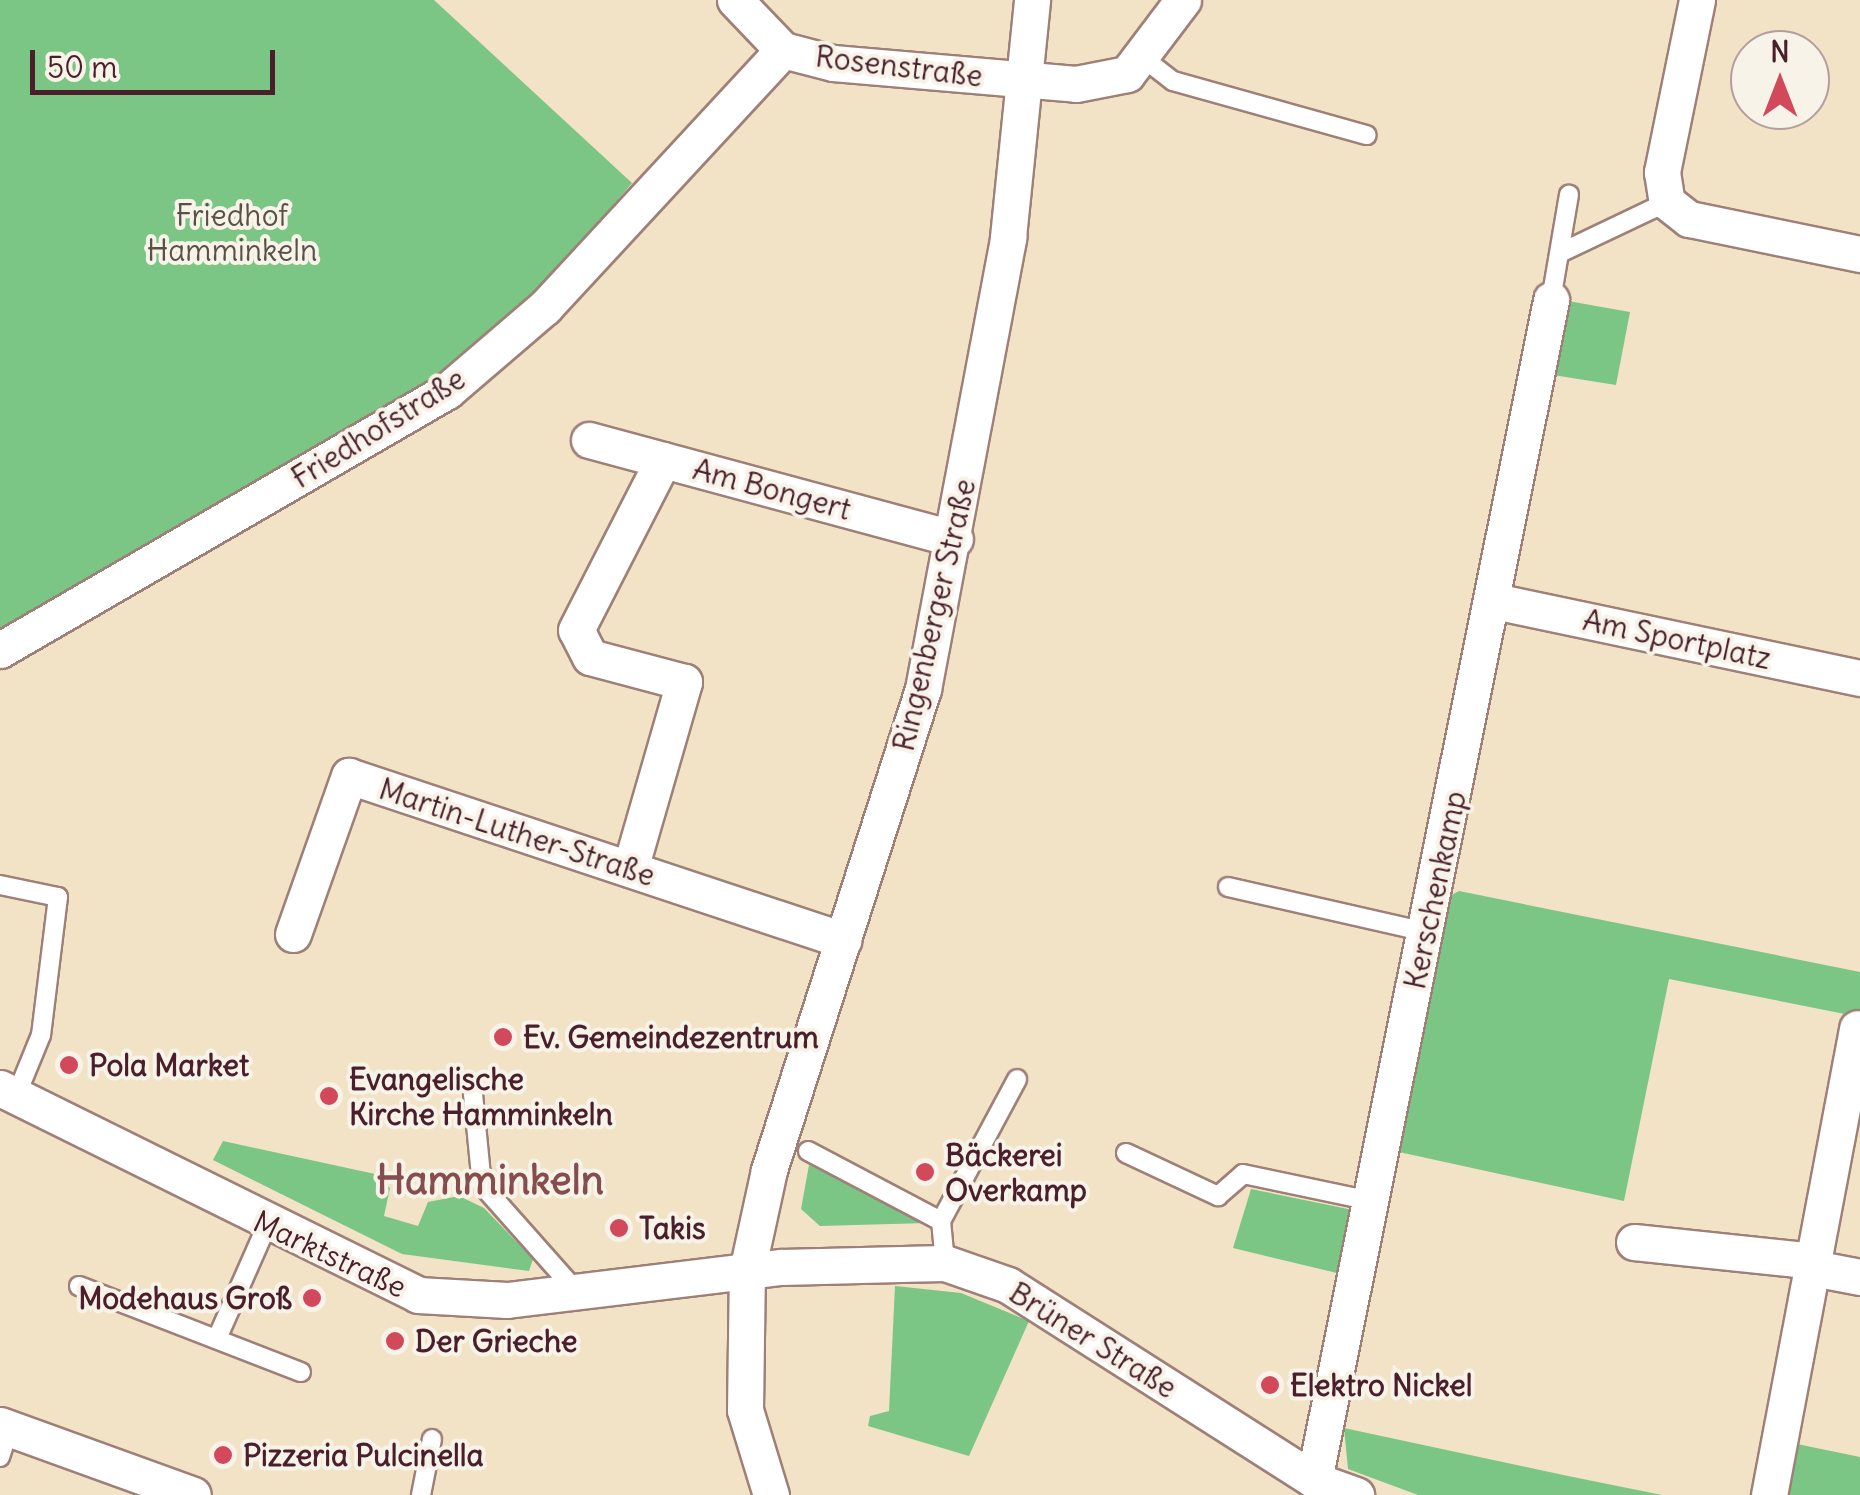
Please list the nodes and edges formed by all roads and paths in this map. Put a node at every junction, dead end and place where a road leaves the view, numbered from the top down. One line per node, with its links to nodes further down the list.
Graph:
1 (735, 0): 5 (street, Rosenstraße)
2 (1032, 0): 7 (street, Ringenberger Straße)
3 (1183, 0): 6 (street)
4 (1697, 0): 10 (street)
5 (783, 50): 7 (street, Rosenstraße); 18 (street, Friedhofstraße)
6 (1142, 57): 7 (street, Rosenstraße); 8 (lane)
7 (1024, 80): 16 (street, Ringenberger Straße)
8 (1367, 135)
9 (1569, 195): 11 (lane)
10 (1667, 202): 11 (lane); 12 (street)
11 (1560, 253): 13 (lane)
12 (1860, 254)
13 (1552, 300): 17 (street, Kerschenkamp)
14 (589, 440): 15 (street, Am Bongert)
15 (663, 460): 16 (street, Am Bongert); 20 (street)
16 (955, 538): 25 (street, Ringenberger Straße)
17 (1494, 601): 19 (street, Am Sportplatz); 23 (street, Kerschenkamp)
18 (0, 650)
19 (1860, 678)
20 (630, 869): 24 (street, Martin-Luther-Straße); 25 (street, Martin-Luther-Straße)
21 (0, 885): 28 (lane)
22 (1228, 887): 23 (lane)
23 (1426, 932): 32 (street, Kerschenkamp)
24 (293, 934)
25 (844, 940): 38 (street, Ringenberger Straße)
26 (1857, 1028): 37 (street)
27 (1018, 1079): 33 (lane)
28 (8, 1092): 34 (street, Marktstraße)
29 (473, 1094): 41 (lane)
30 (808, 1150): 33 (lane)
31 (1126, 1153): 32 (lane)
32 (1372, 1201): 46 (street, Kerschenkamp)
33 (941, 1221): 36 (lane)
34 (267, 1225): 41 (street, Marktstraße); 42 (lane)
35 (1634, 1242): 37 (street)
36 (945, 1264): 38 (street, Brüner Straße); 46 (street, Brüner Straße)
37 (1813, 1264): 39 (street); 51 (street)
38 (747, 1271): 41 (street, Marktstraße); 49 (street, Ringenberger Straße)
39 (1860, 1278)
40 (79, 1286): 42 (lane)
41 (577, 1292)
42 (219, 1334): 43 (lane)
43 (301, 1372)
44 (3, 1437): 47 (street)
45 (432, 1440): 48 (lane)
46 (1314, 1480): 50 (street, Brüner Straße)
47 (194, 1495)
48 (421, 1495)
49 (771, 1495)
50 (1356, 1495)
51 (1769, 1495)

